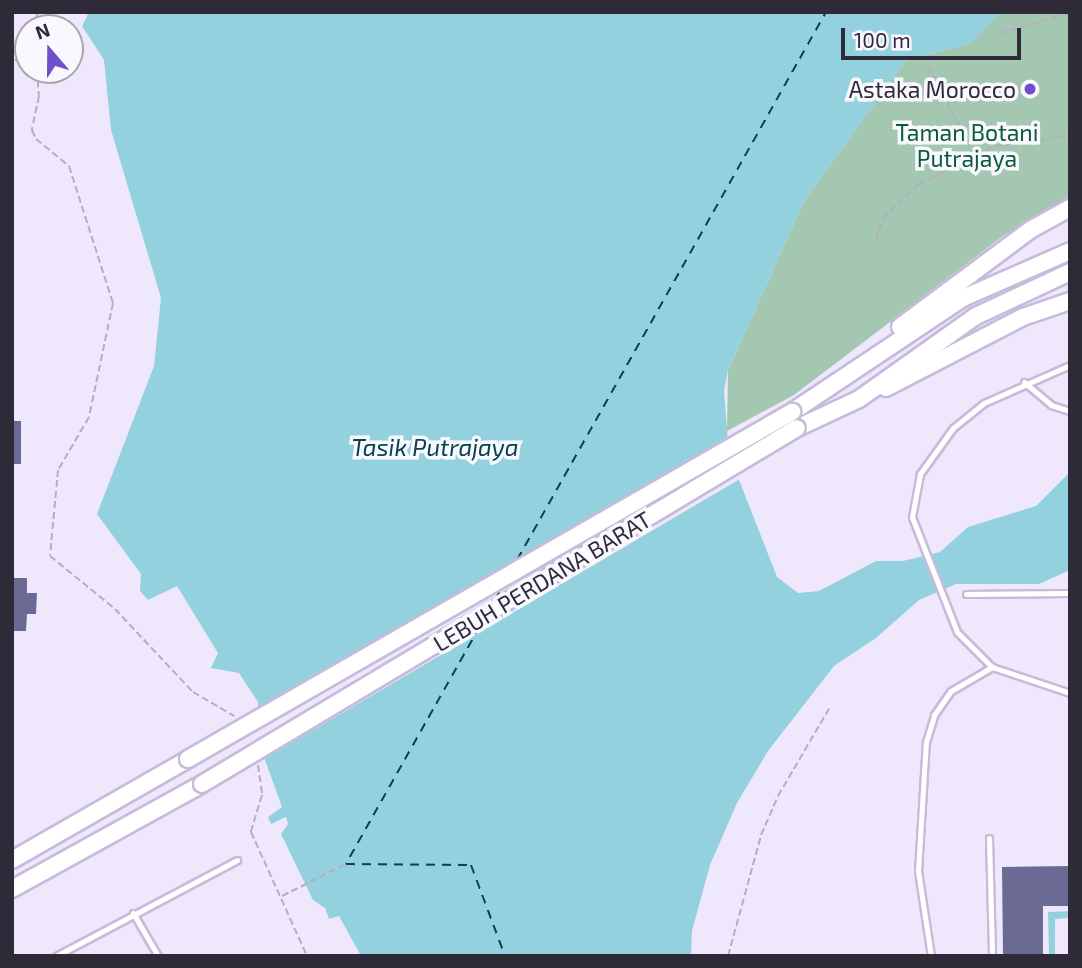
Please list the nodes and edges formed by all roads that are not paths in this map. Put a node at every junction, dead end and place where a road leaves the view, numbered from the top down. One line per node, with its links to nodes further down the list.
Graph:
1 (1070, 208): 6 (main road)
2 (1070, 251): 6 (main road, LEBUH PERDANA BARAT)
3 (1070, 272): 8 (main road, LEBUH PERDANA BARAT)
4 (1070, 301): 8 (main road)
5 (1070, 365): 7 (lane)
6 (837, 378): 10 (main road, LEBUH PERDANA BARAT)
7 (1024, 382): 9 (lane); 13 (lane)
8 (859, 399): 10 (main road, LEBUH PERDANA BARAT)
9 (1070, 411)
10 (794, 420): 16 (main road, LEBUH PERDANA BARAT, bridge); 18 (main road, LEBUH PERDANA BARAT, bridge)
11 (1070, 593): 12 (lane)
12 (966, 594)
13 (992, 667): 14 (lane); 22 (lane)
14 (1070, 692)
15 (989, 838): 23 (lane)
16 (12, 860)
17 (237, 860): 19 (lane)
18 (12, 888)
19 (133, 914): 20 (lane); 21 (lane)
20 (56, 956)
21 (158, 956)
22 (931, 956)
23 (992, 956)

